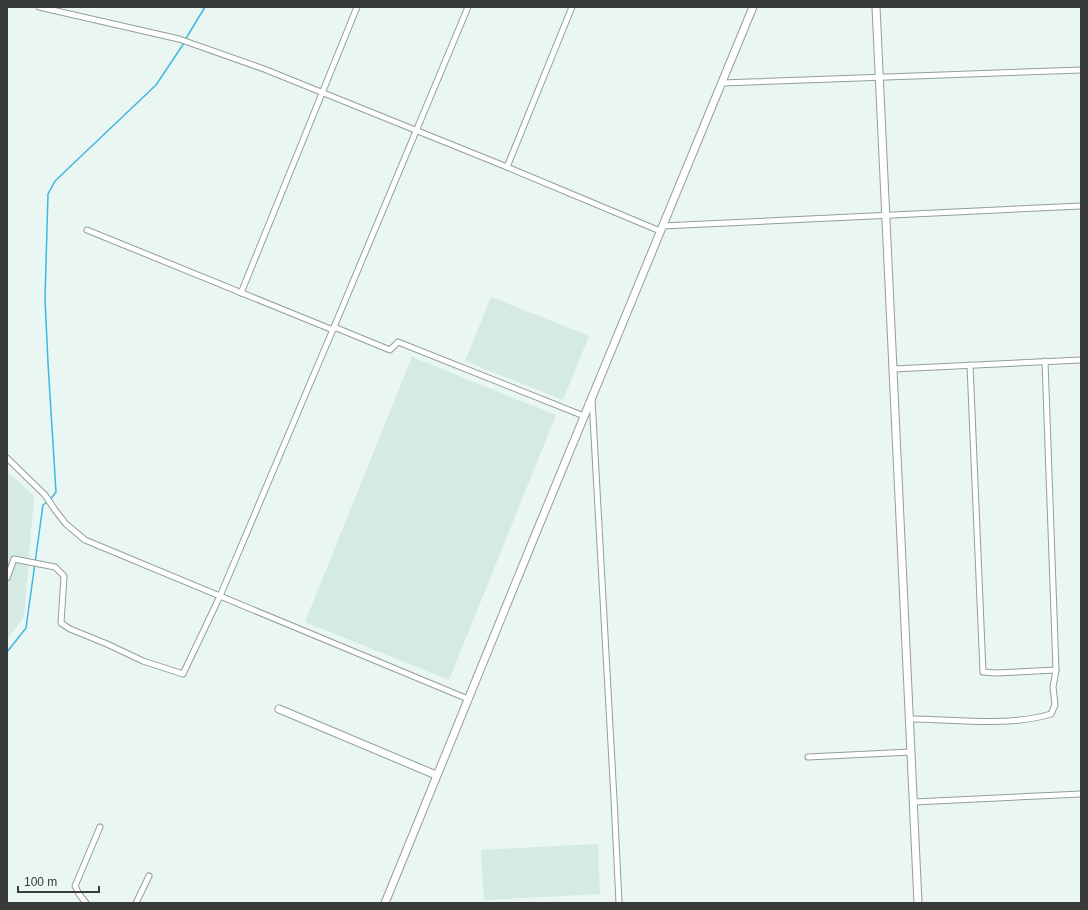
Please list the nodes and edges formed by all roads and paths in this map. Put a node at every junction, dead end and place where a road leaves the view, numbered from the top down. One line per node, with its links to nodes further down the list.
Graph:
1 (39, 7): 10 (street)
2 (357, 7): 10 (street)
3 (468, 7): 11 (street)
4 (572, 7): 12 (street)
5 (753, 7): 9 (street)
6 (876, 7): 8 (street)
7 (1081, 70): 8 (street)
8 (879, 78): 9 (street); 14 (street)
9 (722, 83): 15 (street)
10 (322, 92): 11 (street); 17 (street)
11 (416, 130): 12 (street); 18 (street)
12 (507, 166): 15 (street)
13 (1081, 206): 14 (street)
14 (886, 215): 15 (street); 22 (street)
15 (661, 228): 23 (street)
16 (87, 230): 17 (street)
17 (241, 293): 18 (street)
18 (334, 328): 24 (street); 27 (street)
19 (1081, 360): 20 (street)
20 (1045, 361): 21 (street); 28 (street)
21 (970, 365): 22 (street); 28 (street)
22 (893, 369): 31 (street)
23 (592, 396): 24 (street); 42 (street)
24 (584, 416): 29 (street)
25 (7, 458): 27 (street)
26 (7, 578): 27 (street)
27 (220, 596): 29 (street)
28 (1056, 670): 31 (street)
29 (468, 698): 34 (street)
30 (279, 710): 34 (street)
31 (910, 719): 32 (street)
32 (911, 752): 33 (street); 36 (street)
33 (808, 757)
34 (436, 775): 41 (street)
35 (1081, 794): 36 (street)
36 (914, 802): 43 (street)
37 (100, 826): 39 (street)
38 (148, 876): 40 (street)
39 (86, 903)
40 (136, 903)
41 (385, 903)
42 (619, 903)
43 (918, 903)

